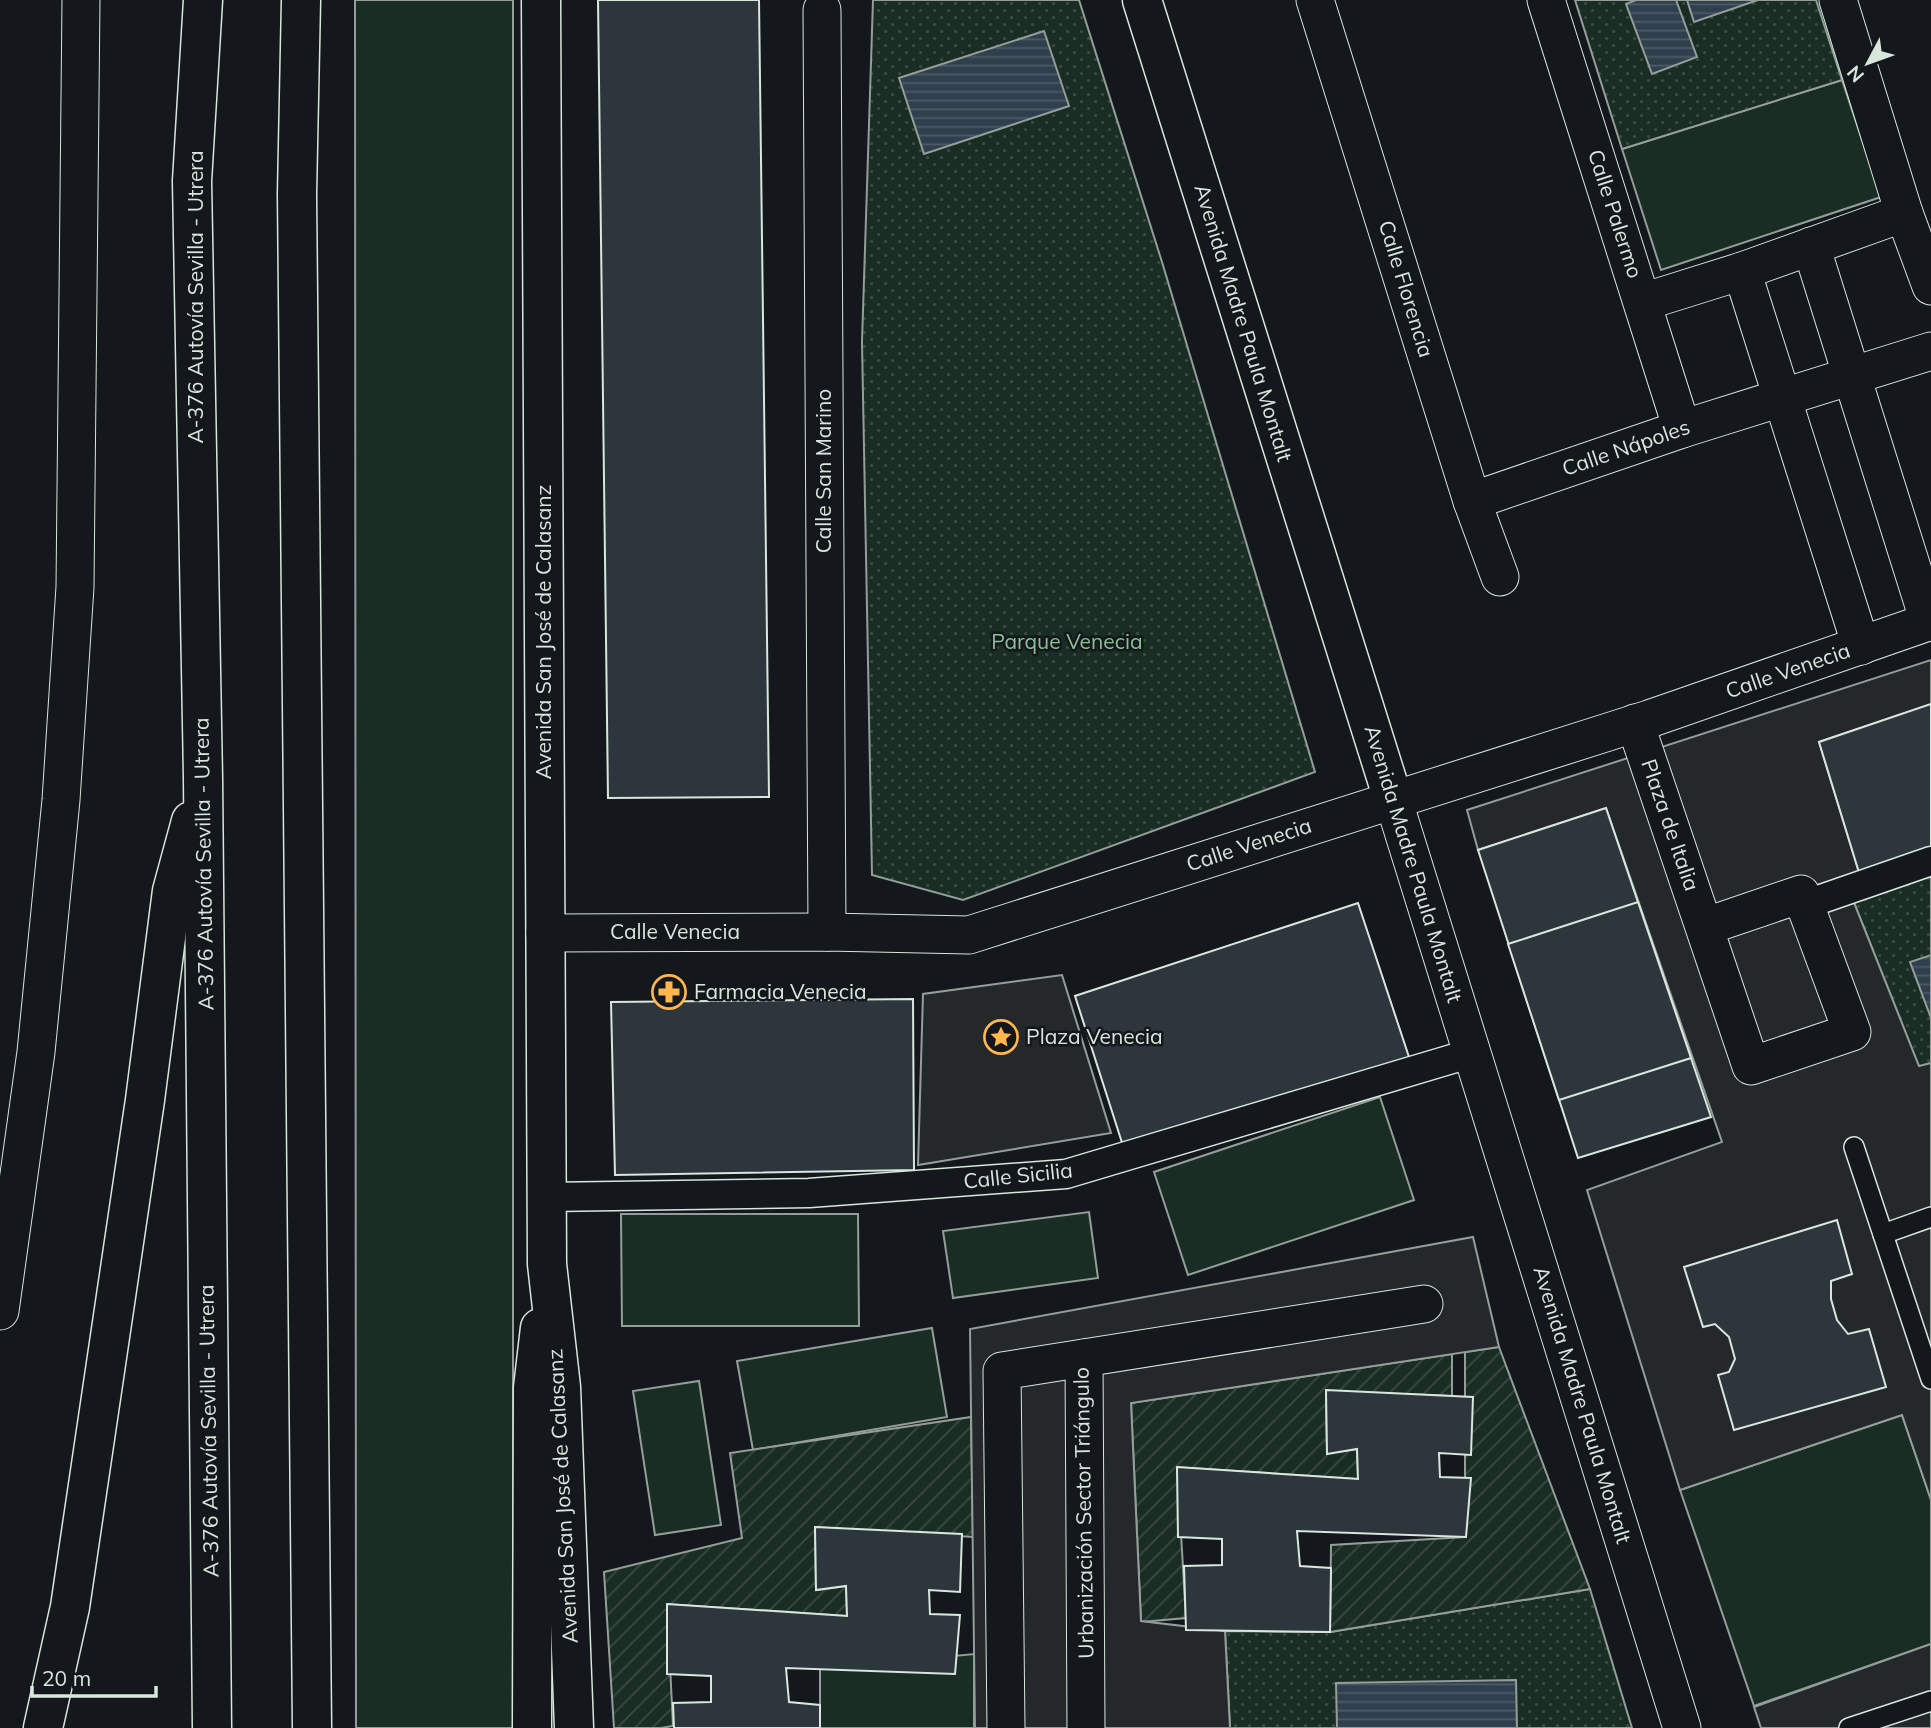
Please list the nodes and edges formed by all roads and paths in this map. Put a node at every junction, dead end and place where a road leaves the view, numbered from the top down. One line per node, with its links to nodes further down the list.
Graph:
1 (81, 0): 40 (street)
2 (203, 0): 26 (main road, A-376 Autovía Sevilla - Utrera)
3 (301, 0): 11 (main road)
4 (309, 0): 11 (main road)
5 (541, 0): 32 (main road, Avenida San José de Calasanz)
6 (1142, 0): 27 (main road, Avenida Madre Paula Montalt)
7 (1315, 0): 21 (street, Calle Florencia)
8 (1546, 0): 16 (street, Calle Palermo)
9 (1838, 0): 12 (street)
10 (822, 10): 31 (street, Calle San Marino)
11 (297, 194): 47 (main road)
12 (1904, 213): 13 (street); 15 (street)
13 (1811, 246): 14 (street); 18 (street)
14 (1742, 271): 16 (street); 19 (street)
15 (1931, 286)
16 (1643, 302): 20 (street, Calle Palermo)
17 (1931, 351): 18 (street, Calle Nápoles)
18 (1851, 376): 19 (street, Calle Nápoles); 23 (street)
19 (1781, 396): 20 (street, Calle Nápoles); 24 (street)
20 (1682, 429): 21 (street, Calle Nápoles)
21 (1472, 501): 22 (street, Calle Florencia)
22 (1500, 577)
23 (1930, 622): 24 (street, Calle Venecia)
24 (1861, 646): 25 (street, Calle Venecia)
25 (1635, 723): 27 (street, Calle Venecia); 30 (street, Plaza de Italia)
26 (203, 778): 45 (main road); 46 (main road, A-376 Autovía Sevilla - Utrera)
27 (1393, 799): 31 (street, Calle Venecia); 33 (street, Avenida Madre Paula Montalt)
28 (1931, 861): 29 (street)
29 (1804, 905): 30 (street); 30 (street, Plaza de Italia)
30 (1704, 927)
31 (827, 932): 32 (street, Calle Venecia)
32 (545, 933): 35 (main road, Avenida San José de Calasanz)
33 (1472, 1053): 35 (street, Calle Sicilia); 52 (street, Avenida Madre Paula Montalt)
34 (1854, 1147): 37 (lane)
35 (547, 1197): 38 (main road, Avenida San José de Calasanz)
36 (1931, 1217): 37 (lane)
37 (1883, 1234): 41 (lane)
38 (547, 1264): 48 (main road, Avenida San José de Calasanz); 49 (main road, Avenida San José de Calasanz)
39 (1424, 1304): 42 (street)
40 (0, 1311)
41 (1923, 1326): 43 (lane)
42 (1084, 1358): 50 (street, Urbanización Sector Triángulo); 51 (street, Urbanización Sector Triángulo)
43 (1931, 1379)
44 (1931, 1701): 53 (lane)
45 (43, 1728)
46 (212, 1728)
47 (312, 1728)
48 (532, 1728)
49 (574, 1728)
50 (1006, 1728)
51 (1086, 1728)
52 (1682, 1728)
53 (1849, 1728)

